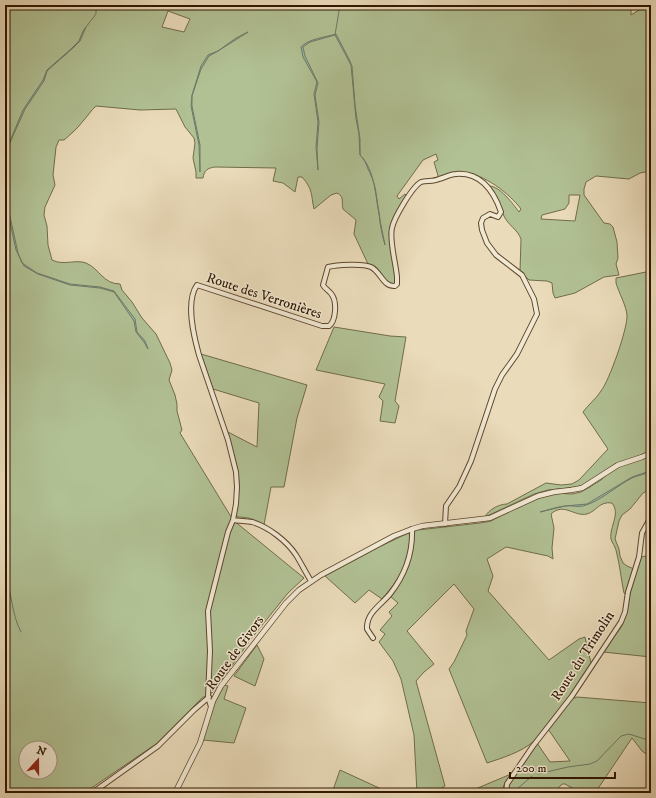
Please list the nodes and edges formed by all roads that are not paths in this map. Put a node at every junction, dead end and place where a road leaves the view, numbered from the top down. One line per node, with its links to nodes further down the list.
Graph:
1 (651, 453): 4 (street, Route de Givors)
2 (651, 517): 13 (street, Route du Trimolin)
3 (233, 520): 4 (street, Route des Verronières); 6 (street); 9 (street)
4 (445, 524): 5 (street, Route de Givors)
5 (412, 529): 6 (street, Route de Givors); 7 (street)
6 (311, 581): 8 (street, Route de Givors)
7 (373, 638)
8 (216, 696): 9 (street); 10 (street, Route de Givors)
9 (208, 697): 10 (street); 11 (street)
10 (211, 708): 12 (street, Route de Givors)
11 (92, 793)
12 (175, 793)
13 (506, 793)

